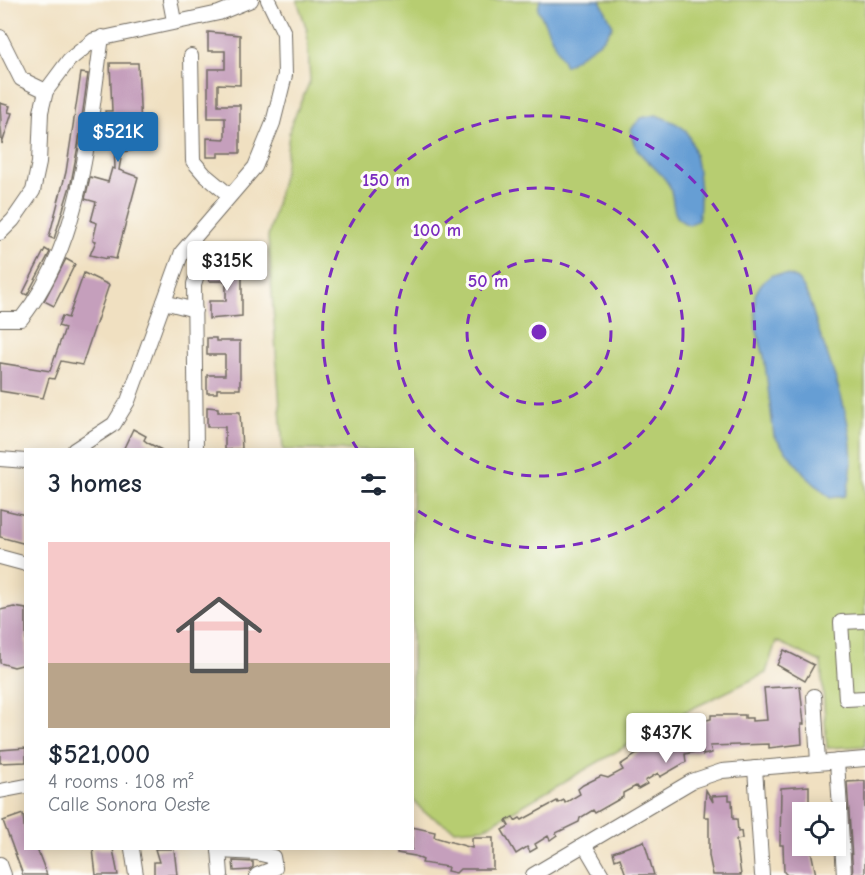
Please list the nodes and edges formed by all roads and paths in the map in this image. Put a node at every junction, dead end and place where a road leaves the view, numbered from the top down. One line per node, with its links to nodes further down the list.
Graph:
1 (170, 0): 4 (street)
2 (251, 0): 4 (street)
3 (268, 0): 9 (street)
4 (174, 21): 6 (street)
5 (0, 37): 8 (street)
6 (102, 37): 8 (street); 14 (street)
7 (191, 56): 9 (street)
8 (46, 92): 10 (street)
9 (230, 195): 12 (street)
10 (0, 234)
11 (203, 257): 13 (street)
12 (164, 302): 13 (street); 15 (street)
13 (195, 310): 16 (street)
14 (0, 319)
15 (83, 448)
16 (196, 448)
17 (0, 459): 18 (street)
18 (24, 461)
19 (0, 557): 20 (street)
20 (24, 563)
21 (865, 621): 23 (street)
22 (814, 696): 26 (street)
23 (865, 698)
24 (865, 759): 25 (street)
25 (837, 761): 26 (street); 41 (street)
26 (818, 762): 27 (street)
27 (754, 768): 30 (street); 40 (street)
28 (24, 786): 29 (street)
29 (0, 791)
30 (585, 846): 38 (street); 39 (street)
31 (132, 850): 35 (street)
32 (219, 850): 36 (street); 37 (street)
33 (0, 864): 34 (street)
34 (4, 875)
35 (136, 875)
36 (221, 875)
37 (257, 875)
38 (533, 875)
39 (602, 875)
40 (762, 875)
41 (844, 875)

